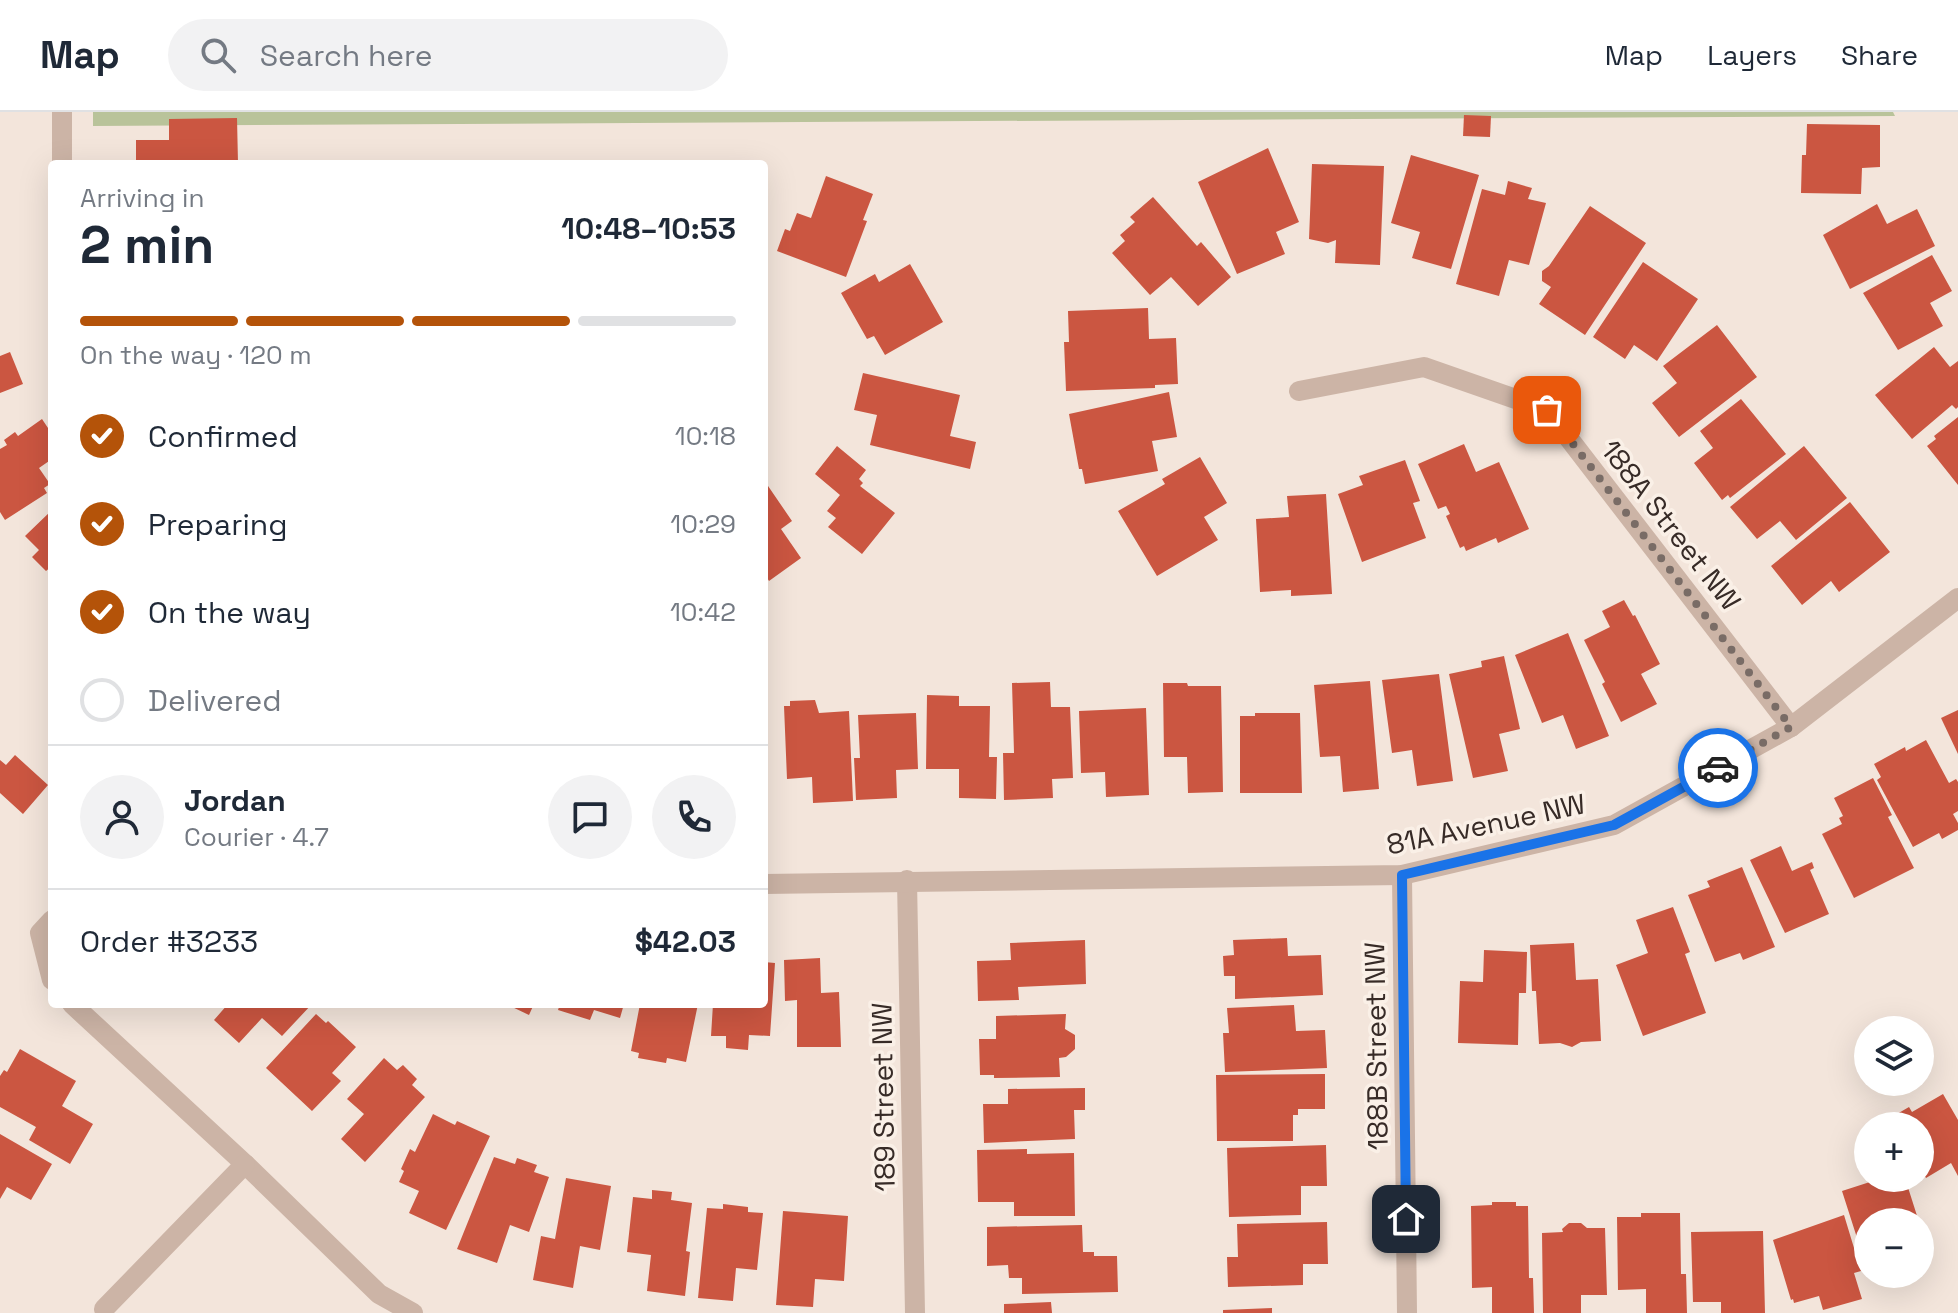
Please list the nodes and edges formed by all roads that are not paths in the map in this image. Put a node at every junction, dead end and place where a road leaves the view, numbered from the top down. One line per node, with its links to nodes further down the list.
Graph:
1 (62, 112): 2 (street)
2 (62, 160)
3 (1299, 391): 5 (street, 188A Street NW)
4 (1958, 598): 5 (street, 81A Avenue NW)
5 (1791, 727): 6 (street, 81A Avenue NW)
6 (1402, 875): 7 (street, 81A Avenue NW); 14 (street, 188B Street NW)
7 (907, 880): 8 (street, 81A Avenue NW); 13 (street, 189 Street NW)
8 (768, 884)
9 (76, 1008): 10 (street)
10 (245, 1164): 11 (street); 12 (street)
11 (104, 1309)
12 (413, 1313)
13 (915, 1313)
14 (1407, 1313)

